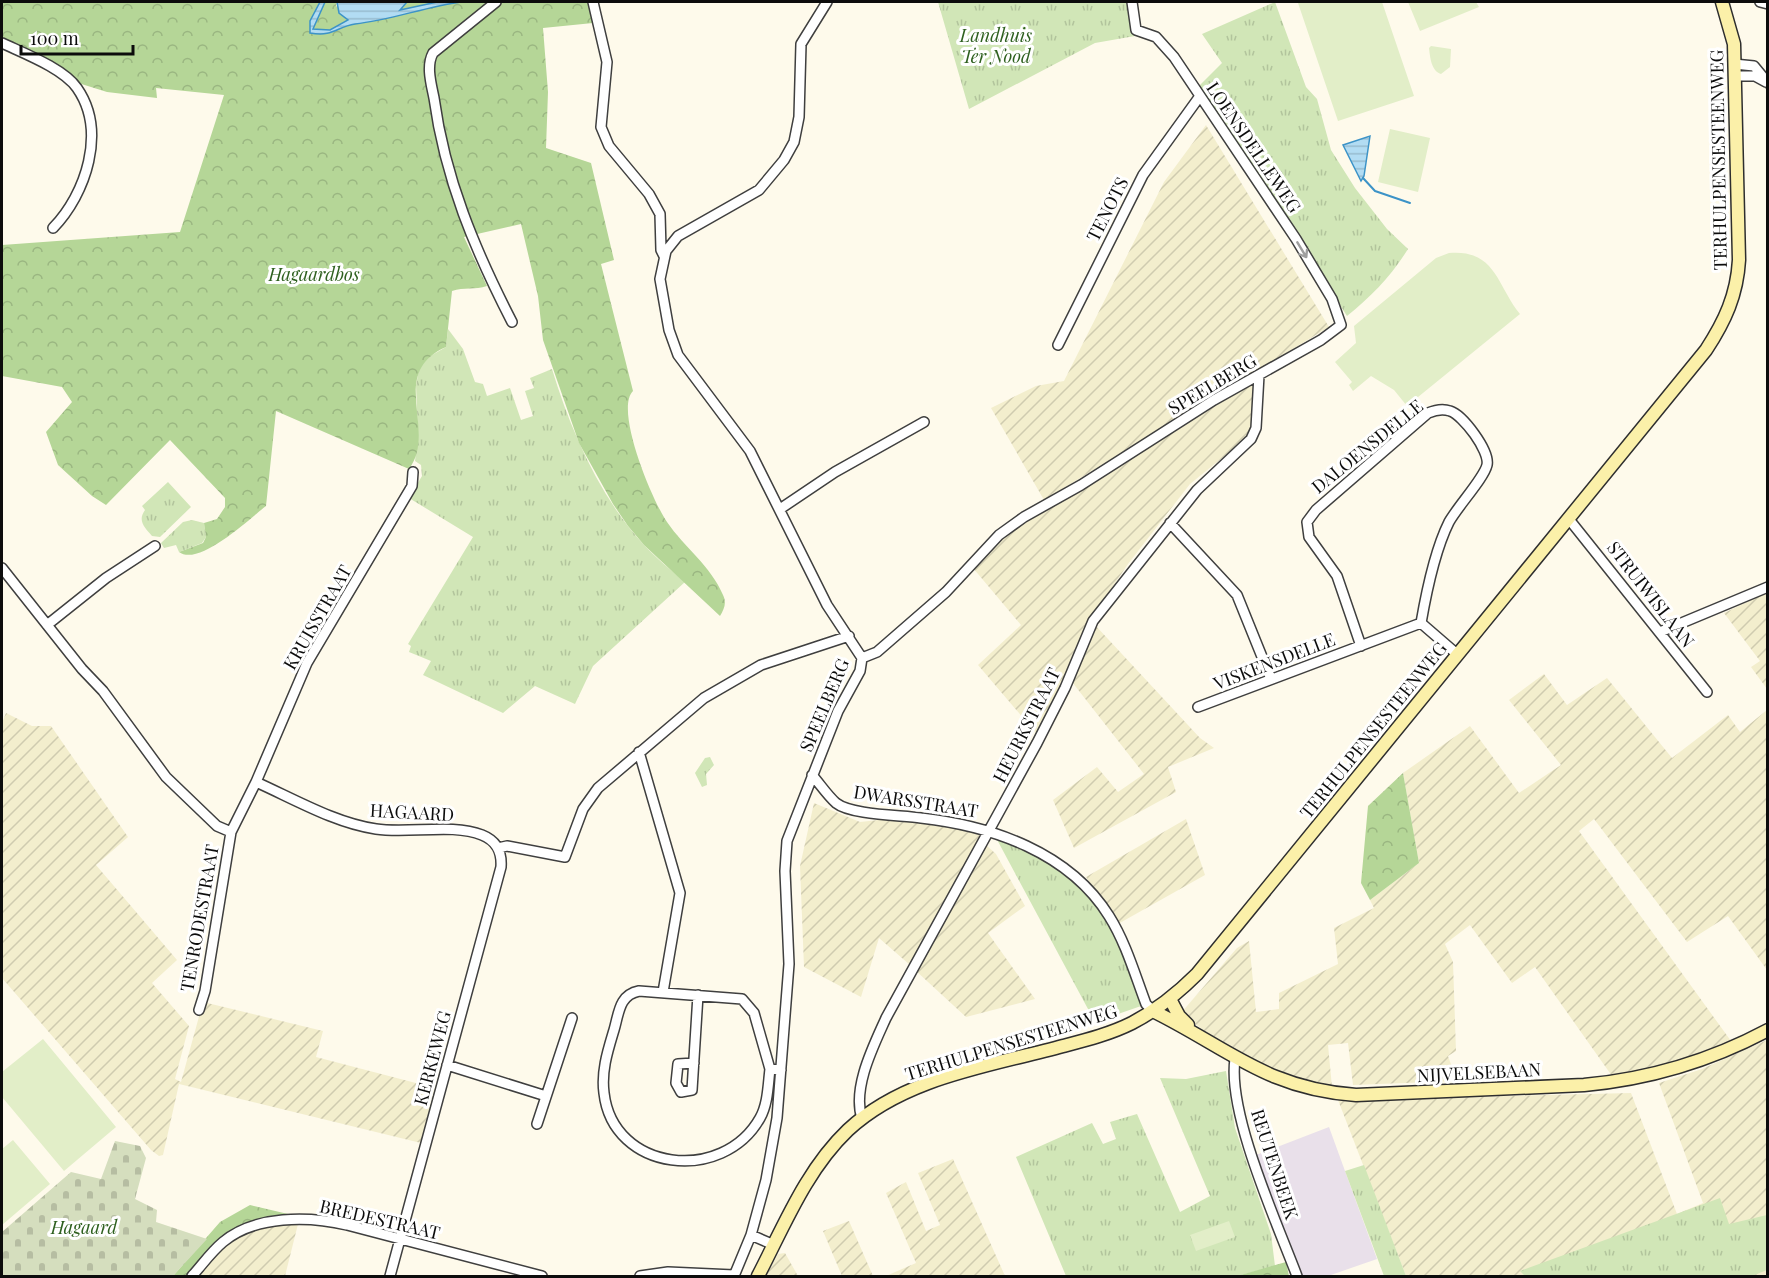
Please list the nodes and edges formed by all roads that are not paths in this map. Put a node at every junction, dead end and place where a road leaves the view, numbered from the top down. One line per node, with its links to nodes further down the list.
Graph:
1 (496, 2): 14 (street)
2 (593, 2): 13 (street)
3 (827, 2): 13 (street)
4 (1132, 2): 11 (street, LOENSDELLEWEG)
5 (1722, 2): 9 (main road, TERHULPENSESTEENWEG)
6 (1760, 2): 7 (street)
7 (1767, 4)
8 (2, 43): 12 (street)
9 (1734, 70): 10 (street); 21 (main road, TERHULPENSESTEENWEG)
10 (1767, 83)
11 (1200, 96): 15 (street, LOENSDELLEWEG, one-way to 15); 16 (street, TENOTS)
12 (52, 228)
13 (664, 256): 20 (street)
14 (512, 322)
15 (1341, 325): 17 (street, SPEELBERG)
16 (1058, 345)
17 (1259, 375): 22 (street, HEURKSTRAAT); 32 (street, SPEELBERG)
18 (924, 422): 20 (street)
19 (413, 472): 38 (street, KRUISSTRAAT)
20 (780, 509): 29 (street)
21 (1568, 518): 28 (street, STRUIWISLAAN); 31 (main road, TERHULPENSESTEENWEG)
22 (1170, 523): 33 (street); 39 (street, HEURKSTRAAT)
23 (154, 546): 27 (street)
24 (2, 568): 27 (street)
25 (1767, 587): 28 (street)
26 (1421, 623): 30 (street); 30 (street, DALOENSDELLE); 31 (street)
27 (47, 625): 40 (street)
28 (1660, 632): 34 (street, STRUIWISLAAN)
29 (849, 636): 32 (street); 36 (street, HAGAARD)
30 (1361, 646): 33 (street, VISKENSDELLE)
31 (1458, 655): 44 (main road, TERHULPENSESTEENWEG)
32 (862, 658): 37 (street, SPEELBERG)
33 (1270, 679): 35 (street, VISKENSDELLE)
34 (1707, 692)
35 (1198, 707)
36 (639, 752): 41 (street, HAGAARD); 42 (street)
37 (812, 775): 39 (street, DWARSSTRAAT); 54 (street, SPEELBERG)
38 (256, 782): 40 (street); 41 (street, HAGAARD)
39 (990, 830): 46 (street, DWARSSTRAAT); 58 (street, HEURKSTRAAT)
40 (231, 832): 45 (street, TENRODESTRAAT)
41 (498, 848): 52 (street, KERKEWEG)
42 (663, 992): 43 (street); 55 (street)
43 (698, 995): 51 (street); 53 (street)
44 (1170, 999): 46 (main road, TERHULPENSESTEENWEG); 49 (main road, NIJVELSEBAAN)
45 (199, 1010)
46 (1153, 1011): 49 (main road, NIJVELSEBAAN); 58 (main road, TERHULPENSESTEENWEG)
47 (572, 1018): 57 (street)
48 (1767, 1030): 50 (main road, NIJVELSEBAAN)
49 (1196, 1033): 50 (main road, NIJVELSEBAAN)
50 (1235, 1059): 69 (street, REUTENBEEK)
51 (694, 1063)
52 (447, 1065): 57 (street); 61 (street, KERKEWEG)
53 (770, 1069): 54 (street); 55 (street)
54 (782, 1070): 56 (street, SPEELBERG)
55 (768, 1081): 56 (street)
56 (780, 1082): 60 (street, SPEELBERG)
57 (546, 1096): 59 (street)
58 (862, 1119): 62 (main road, TERHULPENSESTEENWEG)
59 (537, 1124)
60 (751, 1235): 62 (street); 67 (street, SPEELBERG)
61 (400, 1239): 63 (street, BREDESTRAAT); 64 (street, KERKEWEG); 65 (street, BREDESTRAAT)
62 (774, 1245): 68 (main road, TERHULPENSESTEENWEG)
63 (192, 1276)
64 (390, 1276)
65 (542, 1276)
66 (640, 1276): 67 (street)
67 (734, 1276)
68 (758, 1276)
69 (1297, 1276)

